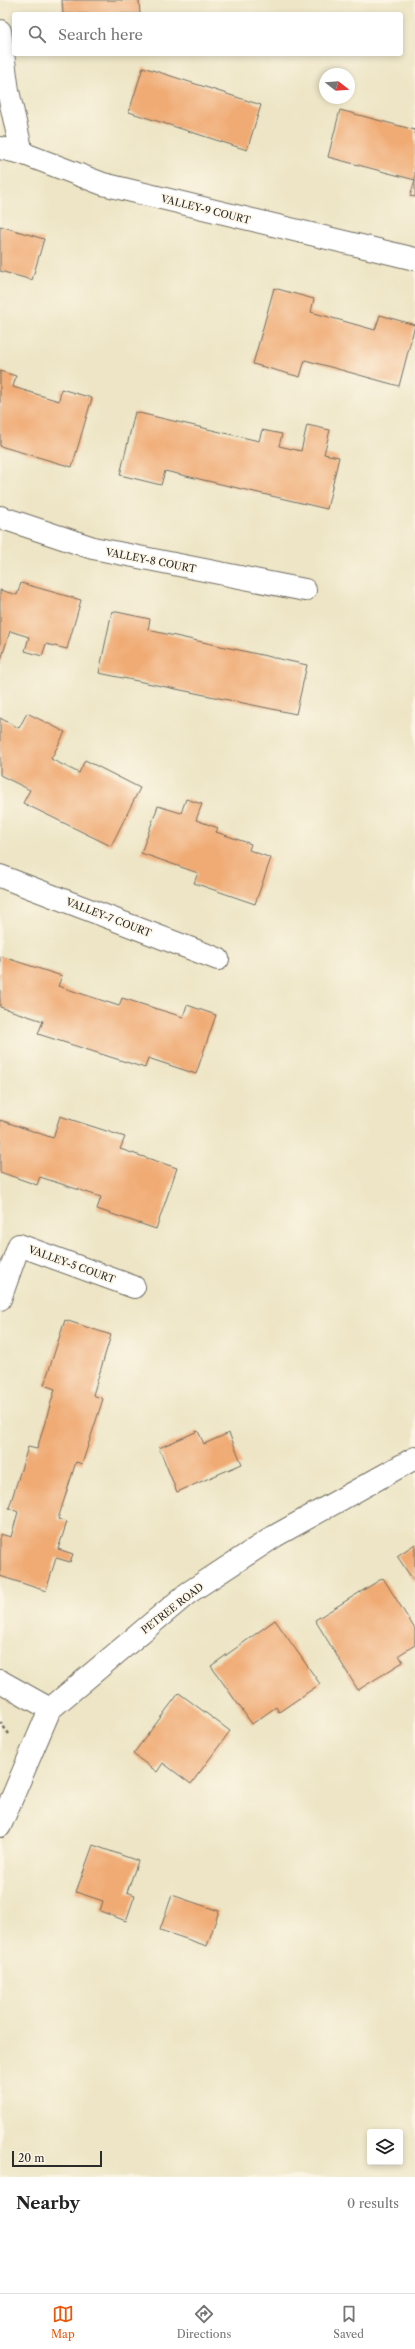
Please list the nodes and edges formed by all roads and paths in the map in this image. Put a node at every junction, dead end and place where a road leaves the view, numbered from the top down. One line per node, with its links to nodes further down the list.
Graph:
1 (0, 31): 3 (street)
2 (0, 148): 3 (street, VALLEY-9 COURT)
3 (22, 153): 4 (street, VALLEY-9 COURT)
4 (415, 259)
5 (0, 517): 6 (street, VALLEY-8 COURT)
6 (305, 590)
7 (0, 876): 8 (street, VALLEY-7 COURT)
8 (218, 959)
9 (134, 1287): 10 (street, VALLEY-5 COURT)
10 (0, 1299)
11 (415, 1458): 13 (street, PETREE ROAD)
12 (0, 1681): 13 (street)
13 (50, 1709): 14 (street, PETREE ROAD)
14 (0, 1826)

